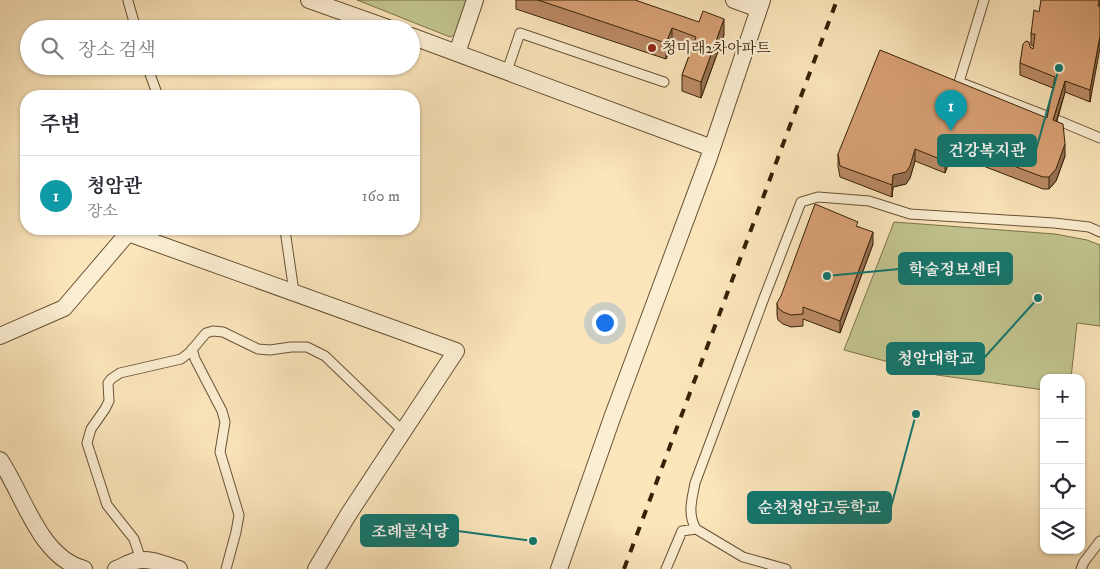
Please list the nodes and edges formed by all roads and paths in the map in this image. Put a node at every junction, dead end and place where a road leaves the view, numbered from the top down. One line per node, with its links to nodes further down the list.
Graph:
1 (475, 0): 10 (street)
2 (734, 0): 6 (street)
3 (984, 0): 15 (lane)
4 (128, 1): 7 (lane)
5 (314, 1): 8 (street)
6 (760, 5): 16 (street)
7 (133, 20)
8 (366, 20)
9 (420, 39): 10 (street)
10 (457, 53): 11 (street)
11 (507, 71): 13 (lane); 16 (street)
12 (150, 75): 14 (lane)
13 (664, 82)
14 (156, 90)
15 (1100, 138)
16 (712, 148): 34 (street)
17 (1100, 232): 26 (lane)
18 (126, 235): 22 (street)
19 (134, 235): 21 (street)
20 (285, 235): 21 (lane)
21 (294, 292): 24 (street)
22 (0, 336)
23 (192, 349): 24 (lane); 28 (lane); 32 (lane)
24 (403, 431): 33 (street)
25 (0, 460): 29 (street)
26 (696, 528): 35 (lane); 36 (lane)
27 (1100, 541): 37 (lane)
28 (141, 560): 30 (street); 31 (street)
29 (84, 569)
30 (116, 569)
31 (179, 569)
32 (226, 569)
33 (316, 569)
34 (559, 569)
35 (666, 569)
36 (786, 569)
37 (1081, 569)

